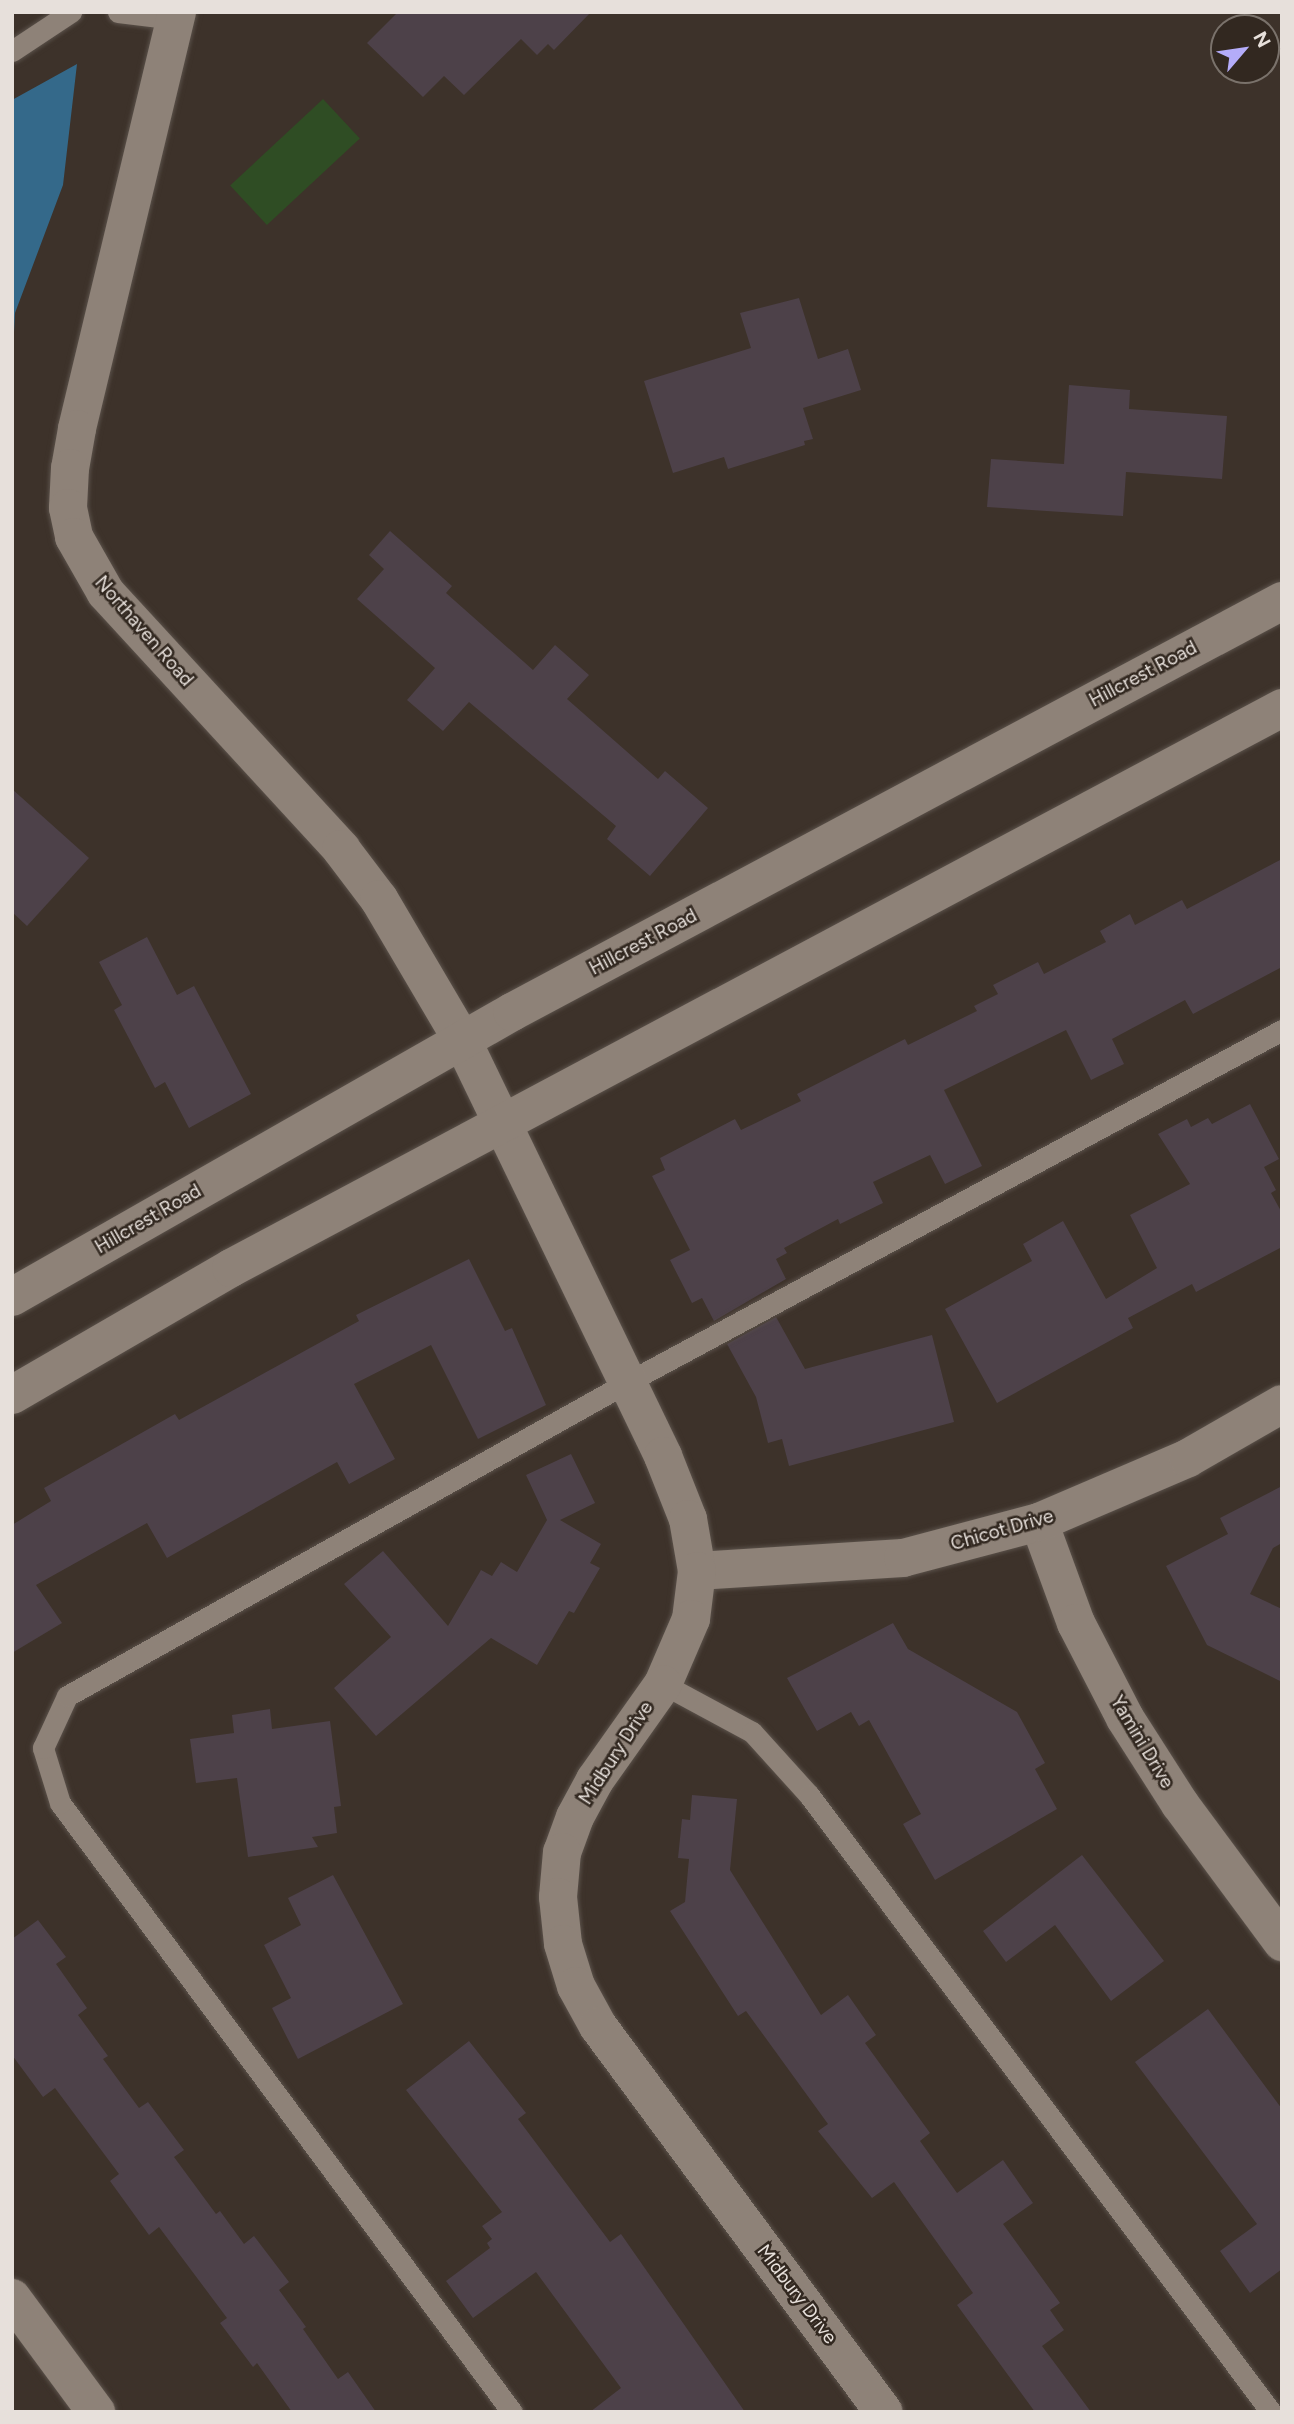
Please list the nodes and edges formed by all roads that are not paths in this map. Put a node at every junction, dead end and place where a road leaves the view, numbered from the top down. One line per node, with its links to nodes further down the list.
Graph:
1 (71, 12): 4 (lane)
2 (118, 12): 3 (lane)
3 (176, 16): 8 (street, Northaven Road)
4 (12, 51)
5 (1282, 601): 8 (street, Hillcrest Road)
6 (1282, 708): 9 (street)
7 (1282, 1030): 11 (lane)
8 (462, 1040): 9 (street, Northaven Road); 10 (street, Hillcrest Road)
9 (503, 1124): 11 (street, Midbury Drive); 12 (street)
10 (12, 1297)
11 (628, 1382): 15 (street, Midbury Drive); 20 (lane)
12 (12, 1395)
13 (1282, 1404): 14 (street, Chicot Drive)
14 (1040, 1522): 15 (street, Chicot Drive); 17 (street, Yamini Drive)
15 (697, 1571): 16 (street, Midbury Drive)
16 (663, 1684): 21 (street, Midbury Drive); 22 (lane)
17 (1282, 1942)
18 (12, 2298): 19 (street)
19 (96, 2412)
20 (512, 2412)
21 (884, 2412)
22 (1271, 2412)

